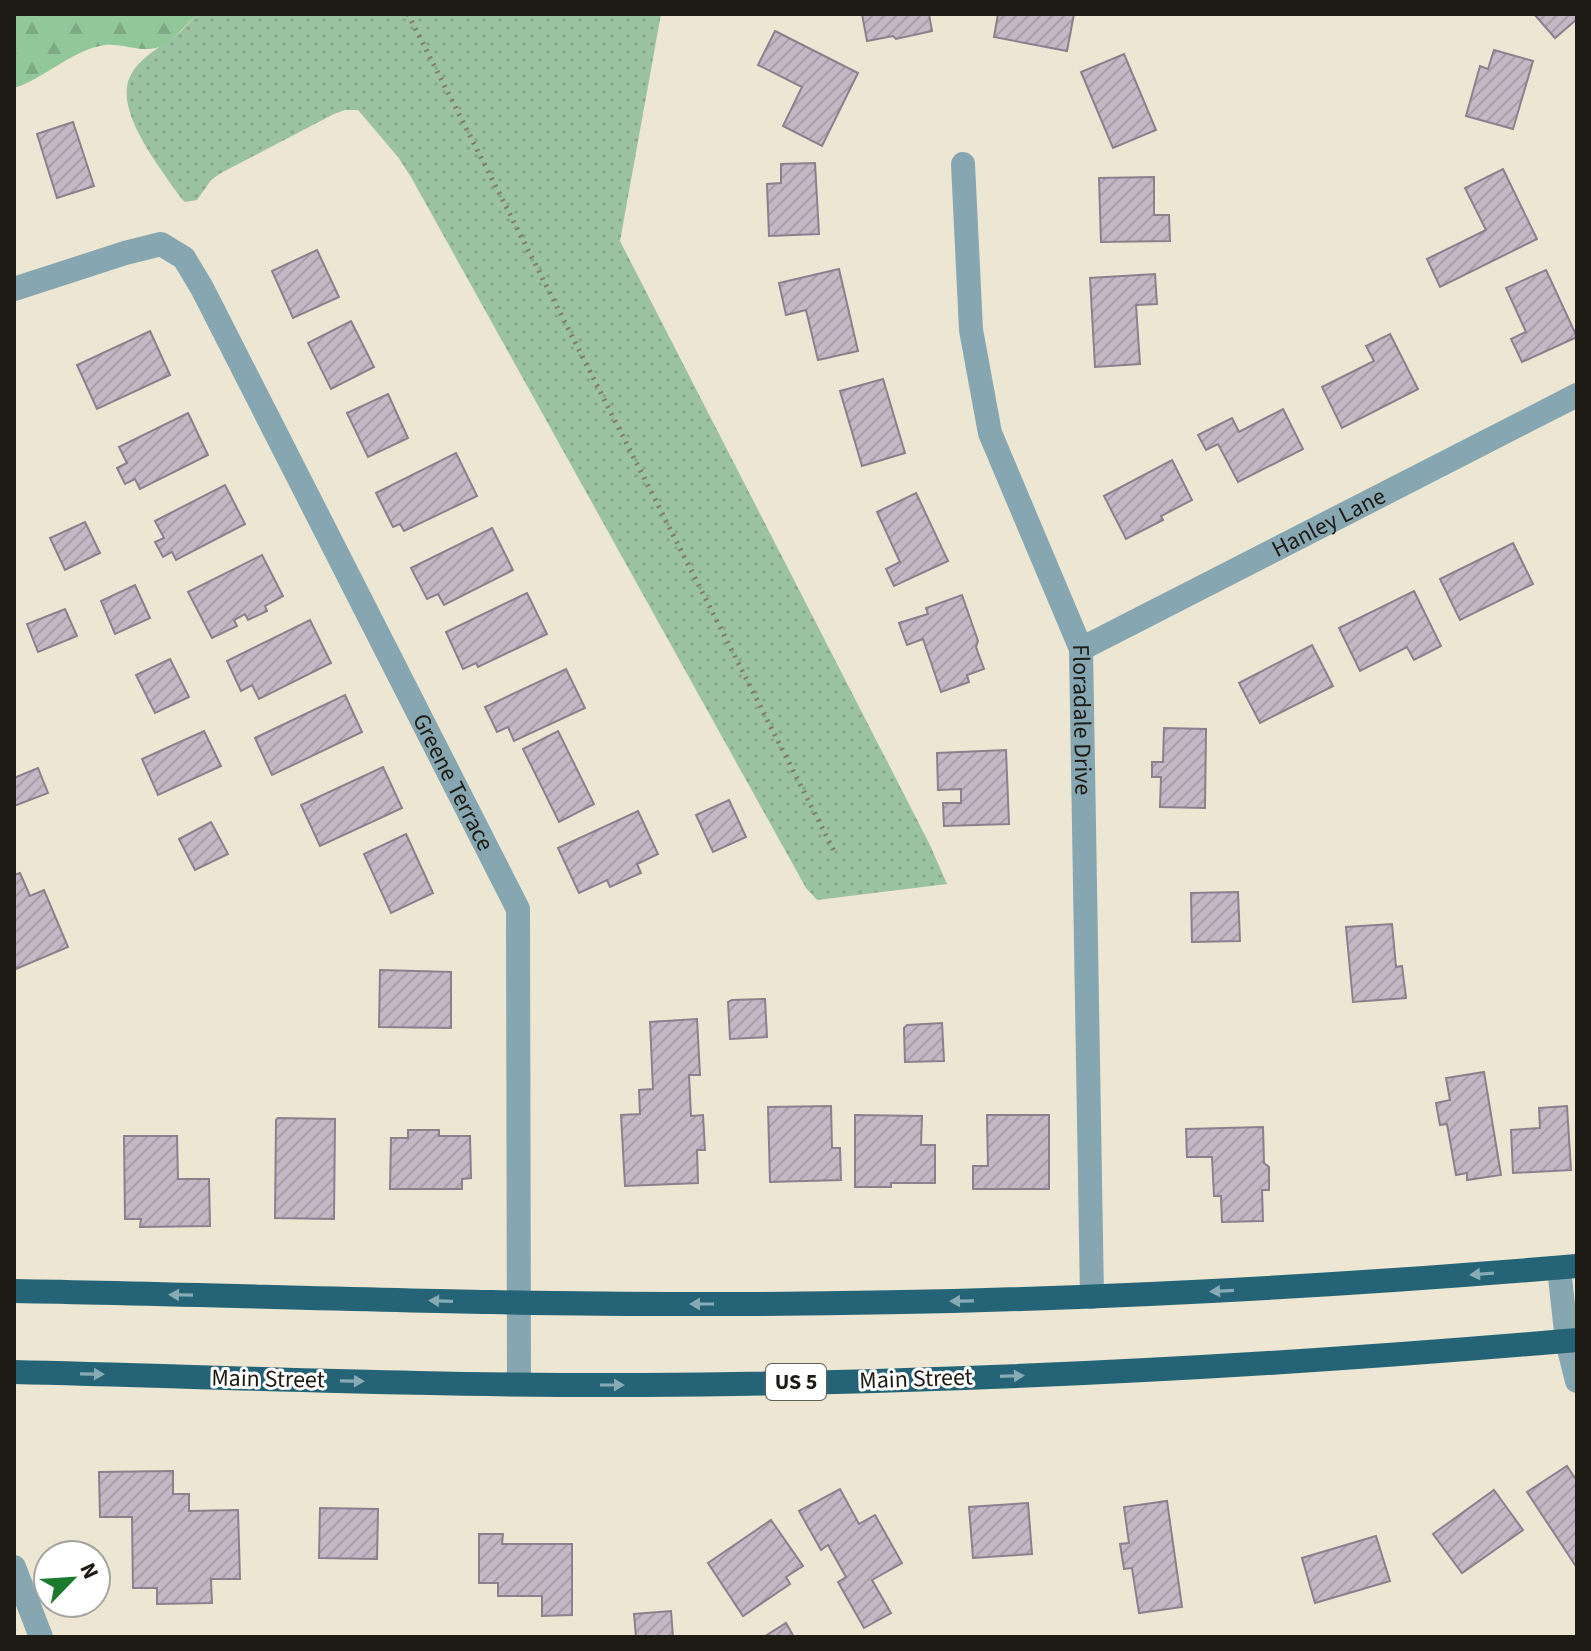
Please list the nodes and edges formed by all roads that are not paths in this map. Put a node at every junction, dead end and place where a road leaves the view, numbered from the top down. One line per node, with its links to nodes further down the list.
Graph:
1 (963, 164): 4 (street, Floradale Drive)
2 (14, 289): 8 (street, Greene Terrace)
3 (1577, 395): 4 (street, Hanley Lane)
4 (1081, 649): 7 (street, Floradale Drive)
5 (1568, 1267): 7 (highway, one-way to 7); 9 (street)
6 (14, 1291): 8 (highway, one-way to 6)
7 (1092, 1297): 8 (highway, one-way to 8)
8 (519, 1303): 12 (street, Greene Terrace)
9 (1572, 1341): 11 (street); 12 (highway, Main Street / US 5, one-way to 9)
10 (14, 1372): 12 (highway, Main Street / US 5, one-way to 12)
11 (1577, 1381)
12 (519, 1384)
13 (14, 1567): 14 (street)
14 (41, 1637)

